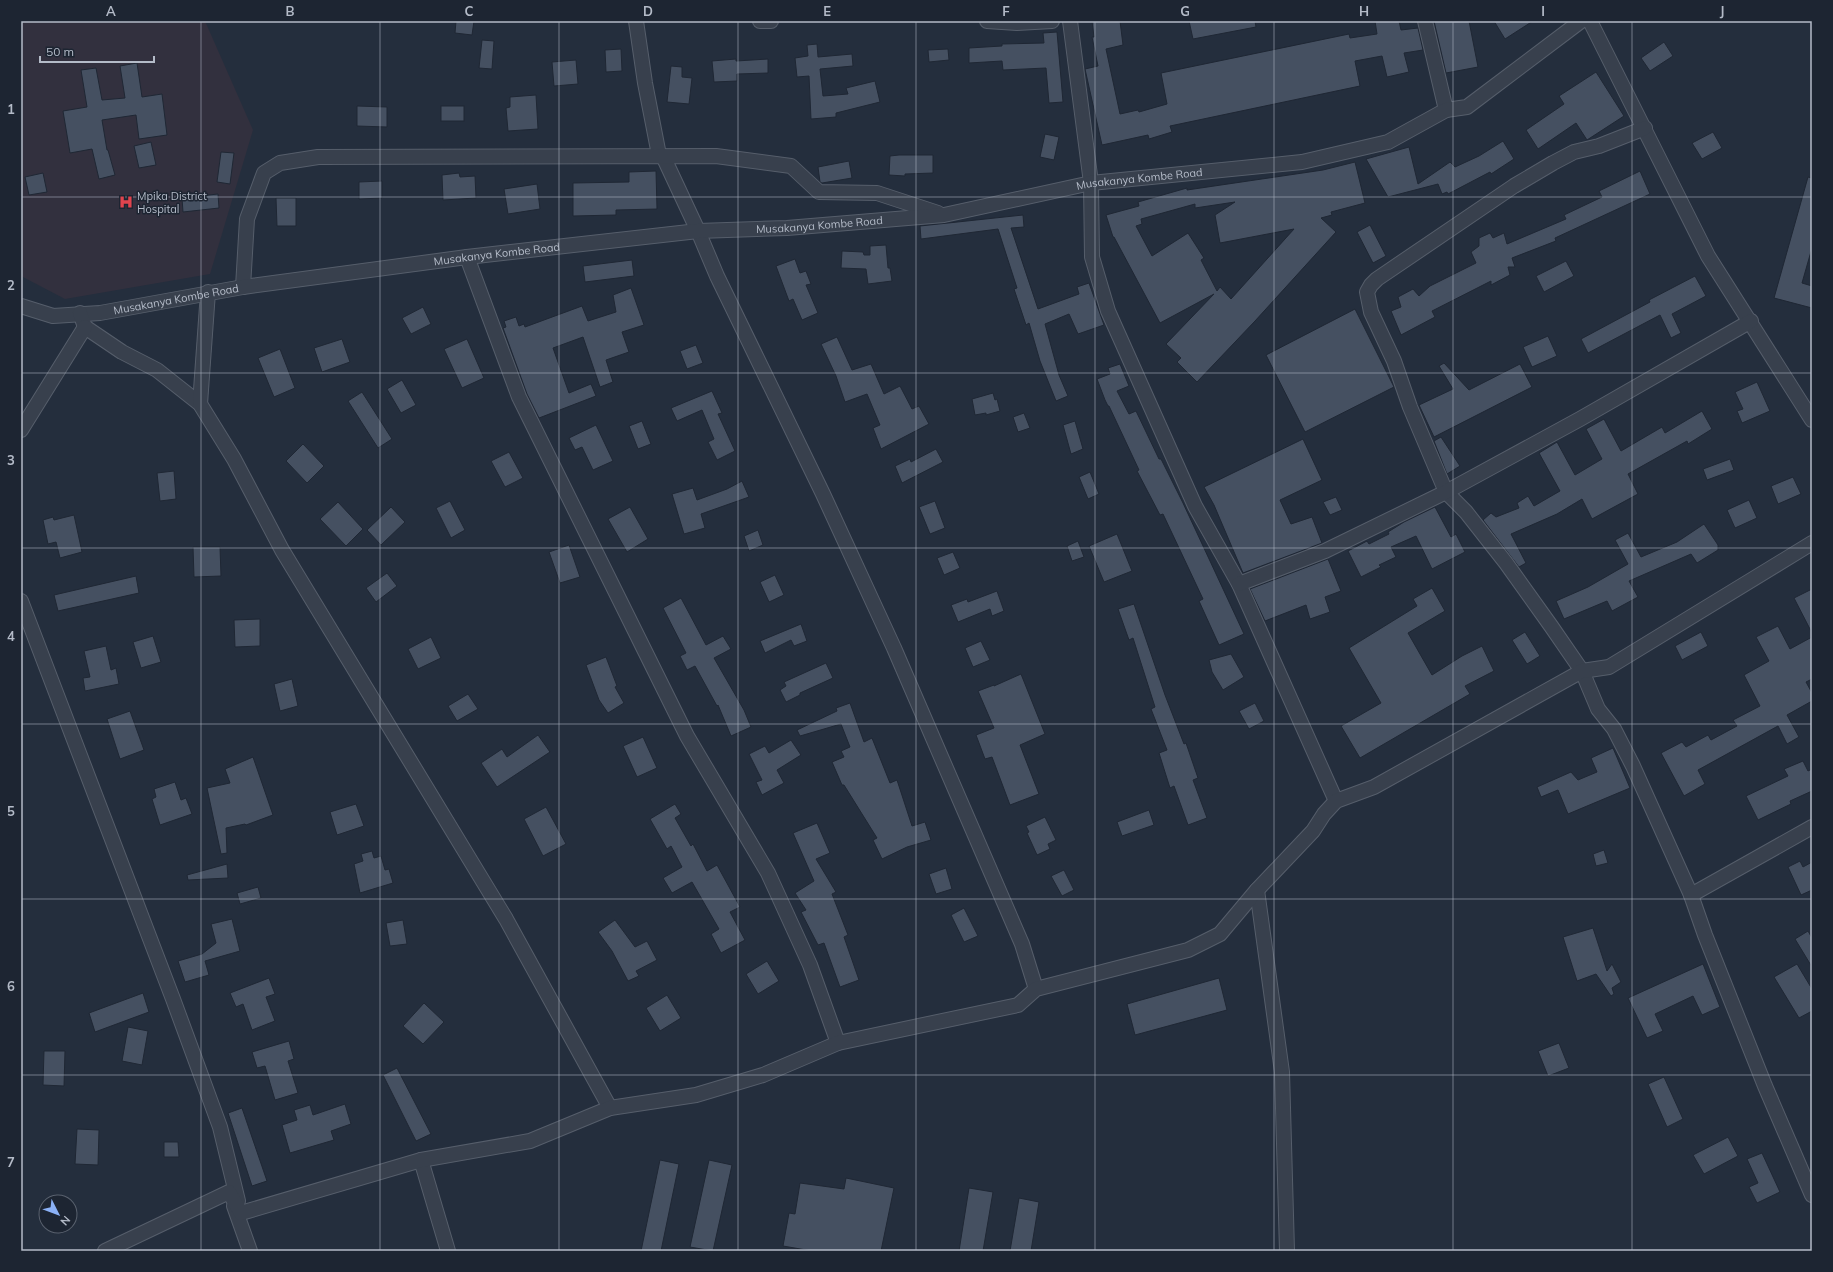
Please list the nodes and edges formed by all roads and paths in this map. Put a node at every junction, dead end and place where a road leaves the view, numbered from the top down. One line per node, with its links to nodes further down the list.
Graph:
1 (636, 21): 12 (street)
2 (760, 21): 3 (street)
3 (771, 21)
4 (987, 21): 5 (street)
5 (1052, 21)
6 (1070, 21): 13 (street)
7 (1425, 21): 10 (street)
8 (1581, 21): 10 (street, Musakanya Kombe Road)
9 (1590, 21): 11 (street)
10 (1446, 110): 13 (street, Musakanya Kombe Road)
11 (1645, 128): 21 (street); 26 (street)
12 (659, 155): 14 (street); 15 (street); 17 (street)
13 (1091, 183): 14 (street, Musakanya Kombe Road); 28 (street)
14 (944, 215): 15 (street, Musakanya Kombe Road)
15 (698, 231): 16 (street, Musakanya Kombe Road); 35 (street)
16 (467, 257): 17 (street, Musakanya Kombe Road); 36 (street)
17 (243, 287): 18 (street, Musakanya Kombe Road)
18 (208, 292): 20 (street, Musakanya Kombe Road); 23 (street)
19 (21, 306): 20 (street, Musakanya Kombe Road)
20 (80, 313): 22 (street)
21 (1751, 321): 24 (street); 26 (street)
22 (85, 327): 23 (street); 25 (street)
23 (200, 404): 37 (street)
24 (1812, 420)
25 (21, 430)
26 (1446, 492): 28 (street); 30 (street)
27 (1812, 544): 30 (street)
28 (1239, 584): 31 (street)
29 (21, 601): 41 (street)
30 (1582, 671): 31 (street); 34 (street)
31 (1336, 801): 33 (street)
32 (1812, 827): 34 (street)
33 (1257, 890): 35 (street); 45 (street)
34 (1691, 895): 40 (street)
35 (1036, 989): 36 (street)
36 (838, 1043): 37 (street)
37 (610, 1108): 38 (street)
38 (421, 1160): 41 (street); 44 (street)
39 (229, 1192): 41 (street); 42 (street); 43 (street)
40 (1812, 1195)
41 (241, 1213)
42 (105, 1251)
43 (250, 1251)
44 (448, 1251)
45 (1287, 1251)

